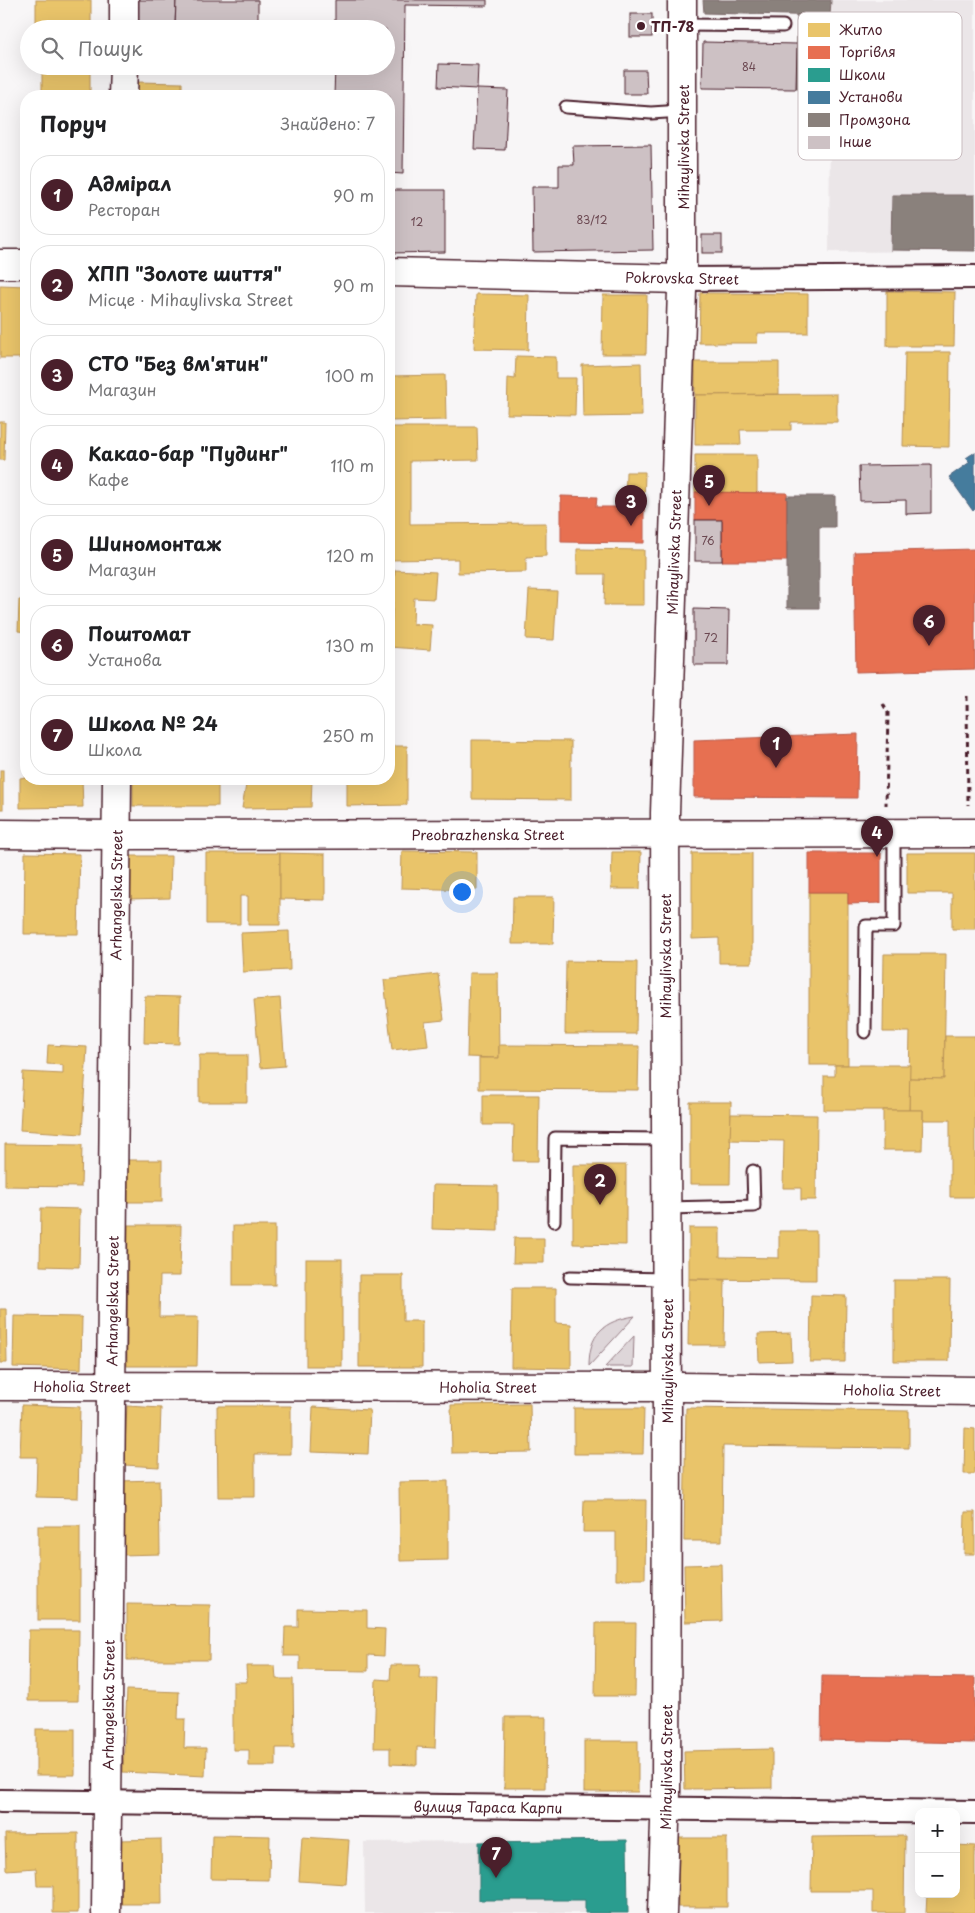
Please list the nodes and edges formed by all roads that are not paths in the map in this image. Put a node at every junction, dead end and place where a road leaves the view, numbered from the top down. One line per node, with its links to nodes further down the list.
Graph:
1 (124, 0): 3 (street)
2 (682, 13): 4 (lane); 8 (street, Mihaylivska Street)
3 (124, 20)
4 (783, 26)
5 (124, 75): 6 (street)
6 (123, 90)
7 (566, 107): 8 (lane)
8 (683, 111): 13 (street, Mihaylivska Street)
9 (0, 264): 10 (street)
10 (20, 264)
11 (395, 272): 13 (street, Pokrovska Street)
12 (975, 277): 13 (street, Pokrovska Street)
13 (682, 279): 15 (street, Mihaylivska Street)
14 (116, 785): 19 (street, Arhangelska Street)
15 (665, 833): 16 (street, Preobrazhenska Street); 19 (street, Preobrazhenska Street); 21 (street, Mihaylivska Street)
16 (894, 833): 17 (street, Preobrazhenska Street); 20 (lane)
17 (975, 833)
18 (0, 834): 19 (street, Preobrazhenska Street)
19 (116, 835): 28 (street, Arhangelska Street)
20 (866, 1032)
21 (665, 1140): 23 (street, Mihaylivska Street); 24 (lane)
22 (753, 1171): 23 (lane)
23 (666, 1208): 26 (street, Mihaylivska Street)
24 (554, 1221)
25 (570, 1277): 26 (lane)
26 (666, 1279): 29 (street, Mihaylivska Street)
27 (0, 1386): 28 (street, Hoholia Street)
28 (111, 1386): 29 (street, Hoholia Street); 32 (street, Arhangelska Street)
29 (667, 1387): 30 (street, Hoholia Street); 33 (street, Mihaylivska Street)
30 (975, 1391)
31 (0, 1801): 32 (street, вулиця Тараса Карпи)
32 (107, 1802): 33 (street, вулиця Тараса Карпи); 35 (street, Arhangelska Street)
33 (665, 1808): 34 (street, вулиця Тараса Карпи); 36 (street, Mihaylivska Street)
34 (975, 1812)
35 (106, 1913)
36 (662, 1913)

